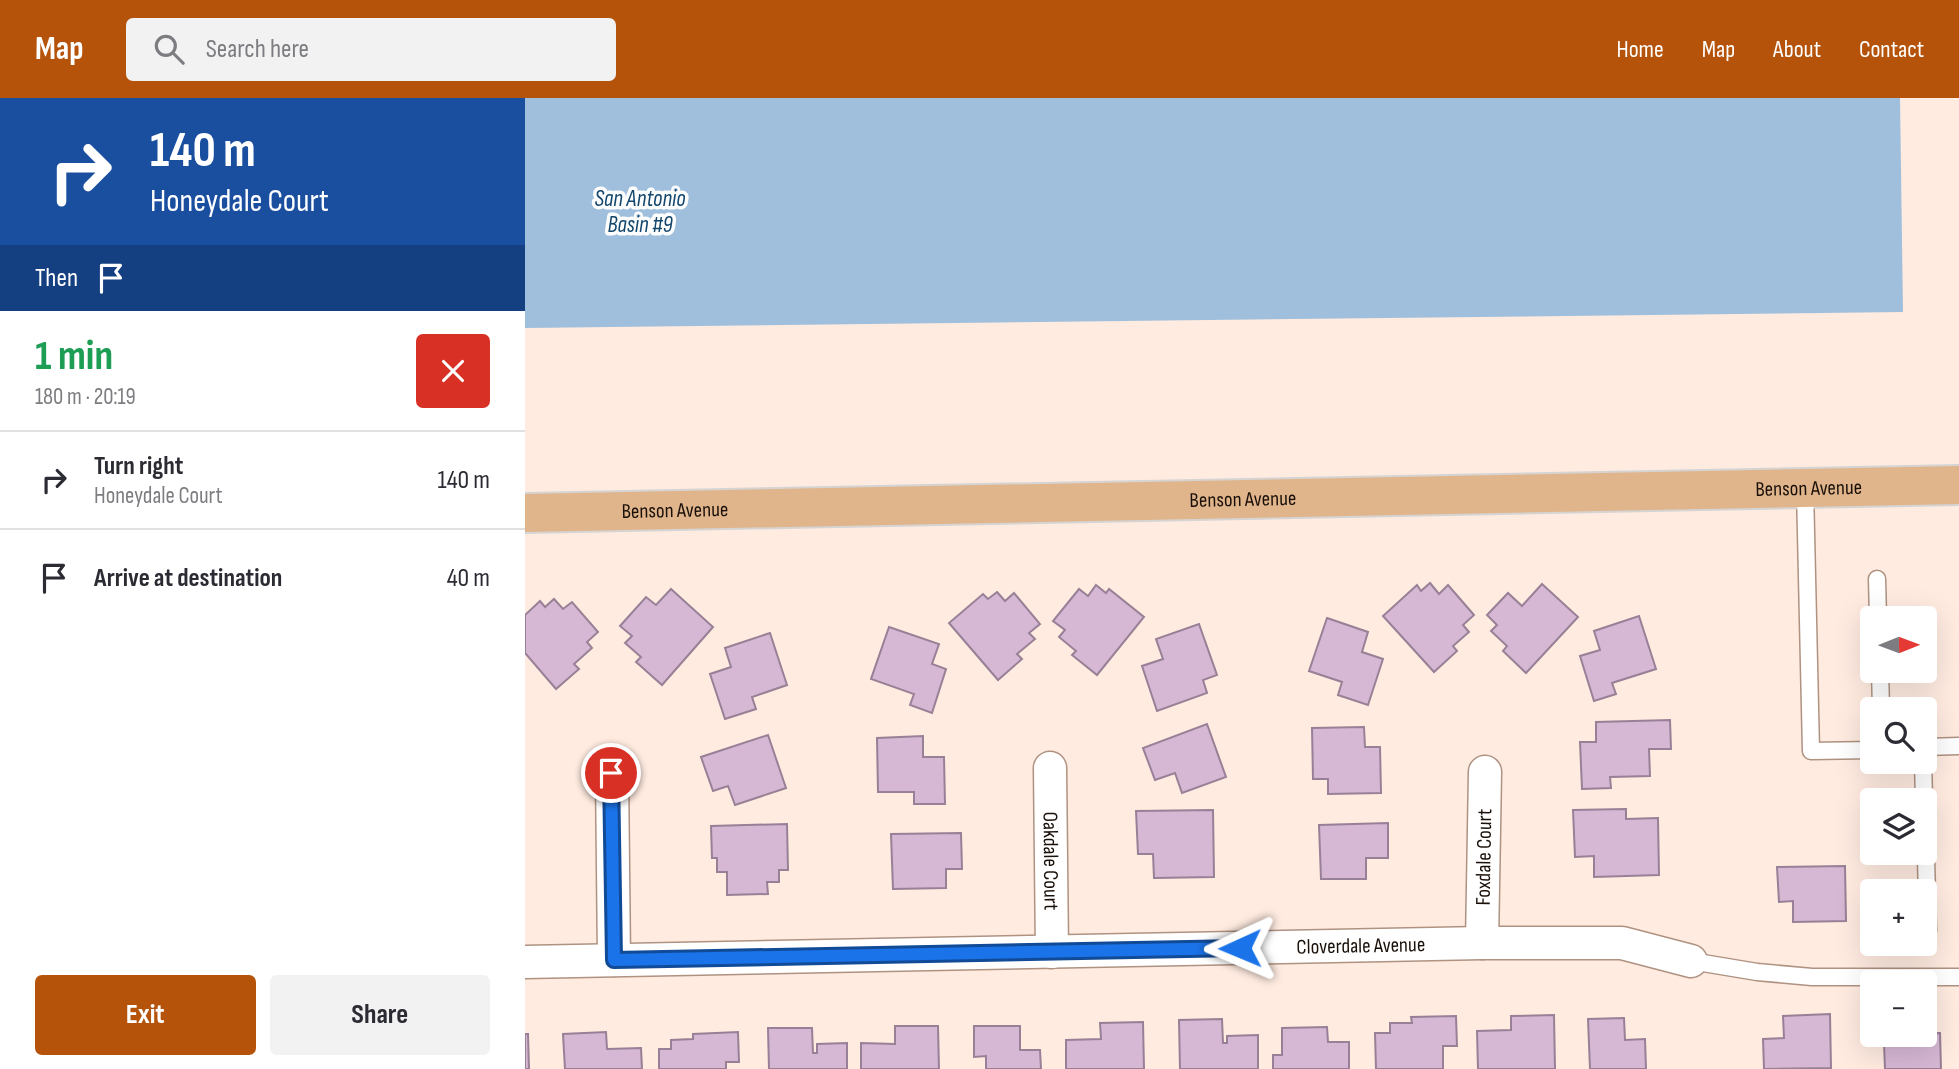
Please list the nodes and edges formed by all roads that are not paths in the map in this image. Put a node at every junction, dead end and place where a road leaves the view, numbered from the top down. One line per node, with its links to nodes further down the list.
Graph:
1 (1959, 485): 2 (main road, Benson Avenue)
2 (1805, 489): 3 (main road, Benson Avenue); 8 (lane)
3 (525, 513)
4 (1877, 579): 5 (lane)
5 (1878, 606)
6 (1959, 746): 7 (lane)
7 (1937, 747)
8 (1860, 750)
9 (1050, 768): 13 (street, Oakdale Court)
10 (1485, 772): 12 (street, Foxdale Court)
11 (611, 773): 14 (street)
12 (1482, 943): 13 (street, Cloverdale Avenue); 15 (street, Cloverdale Avenue)
13 (1052, 952): 14 (street, Cloverdale Avenue)
14 (614, 960): 16 (street, Cloverdale Avenue)
15 (1691, 961): 17 (lane)
16 (525, 962)
17 (1959, 977)

